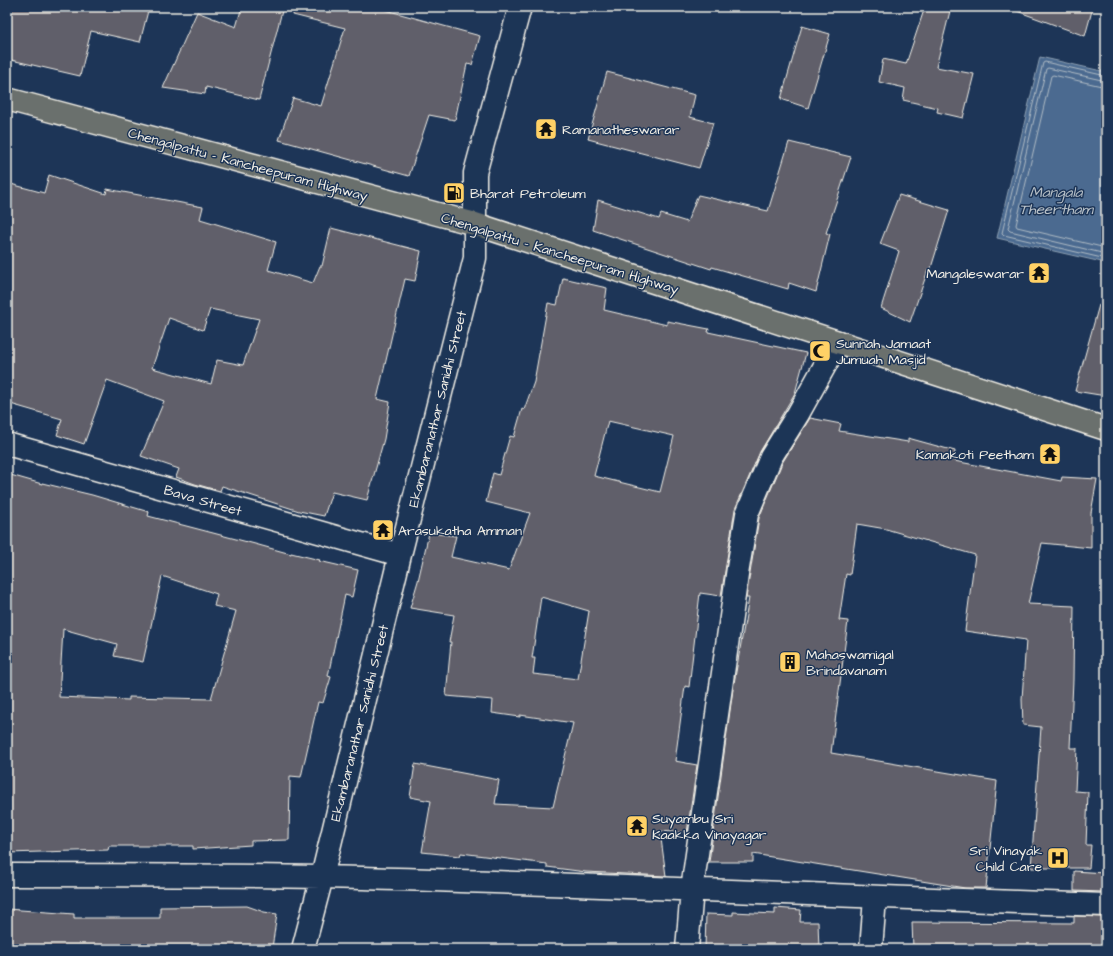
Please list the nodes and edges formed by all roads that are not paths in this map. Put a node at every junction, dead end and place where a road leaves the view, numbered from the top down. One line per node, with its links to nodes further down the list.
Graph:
1 (520, 7): 3 (street, Ekambaranathar Sanidhi Street)
2 (7, 99): 3 (highway, Chengalpattu - Kancheepuram Highway)
3 (475, 224): 4 (highway, Chengalpattu - Kancheepuram Highway); 7 (street, Ekambaranathar Sanidhi Street)
4 (838, 342): 5 (highway, Chengalpattu - Kancheepuram Highway); 10 (street)
5 (1106, 429)
6 (7, 444): 7 (street, Bava Street)
7 (400, 555): 9 (street, Ekambaranathar Sanidhi Street)
8 (7, 875): 9 (street)
9 (322, 877): 10 (street); 13 (street, Ekambaranathar Sanidhi Street)
10 (692, 889): 11 (street); 14 (street)
11 (875, 898): 12 (street); 15 (street)
12 (1106, 905)
13 (303, 949)
14 (687, 949)
15 (871, 949)

